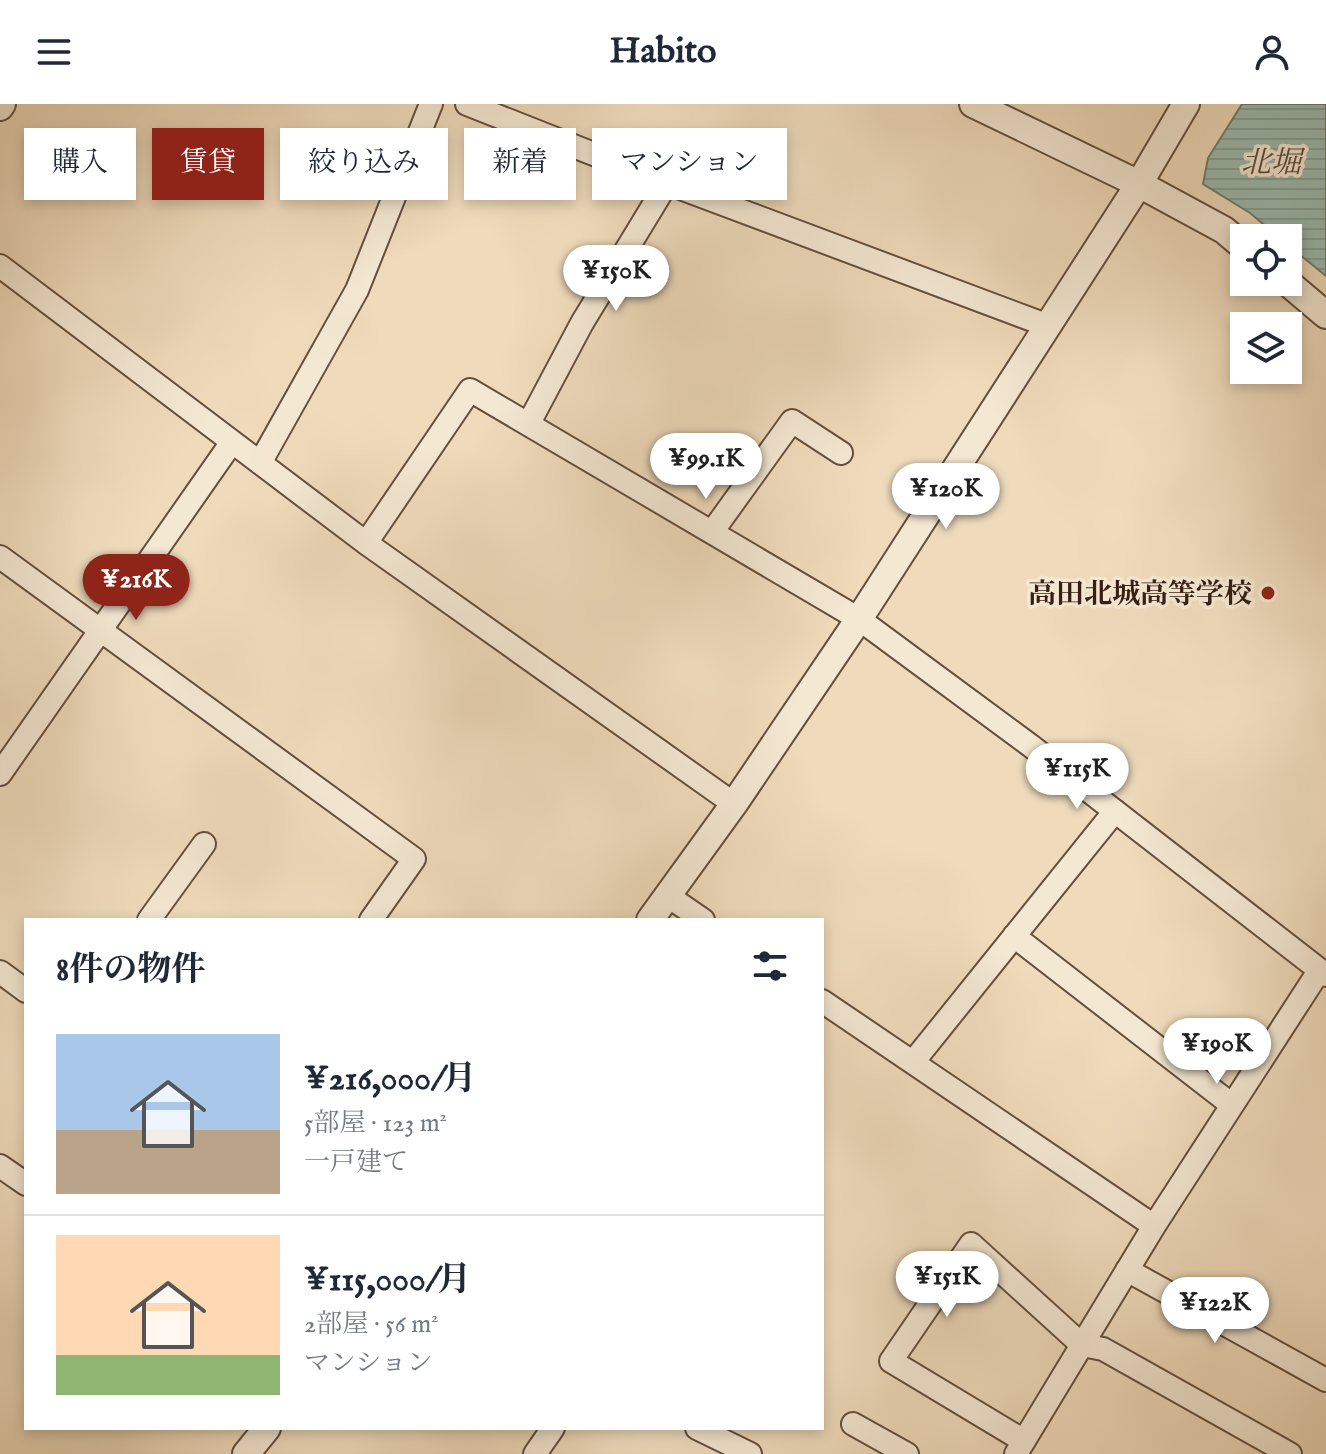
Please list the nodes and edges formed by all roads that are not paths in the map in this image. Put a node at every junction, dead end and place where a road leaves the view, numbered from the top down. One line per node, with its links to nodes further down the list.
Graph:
1 (431, 104): 18 (street)
2 (467, 104): 5 (street)
3 (973, 104): 7 (street)
4 (1186, 104): 7 (street)
5 (506, 111): 6 (street)
6 (592, 149)
7 (1139, 184): 10 (street); 14 (street)
8 (657, 200): 15 (street)
9 (712, 200): 14 (street)
10 (1230, 235)
11 (0, 266): 16 (street)
12 (1302, 295): 13 (street)
13 (1326, 315)
14 (1046, 325): 22 (street)
15 (529, 423): 19 (street); 20 (street)
16 (232, 442): 18 (street); 23 (street)
17 (841, 453): 19 (street)
18 (260, 463): 20 (street)
19 (712, 532): 22 (street)
20 (366, 543): 25 (street)
21 (0, 557): 23 (street)
22 (859, 619): 25 (street); 26 (street)
23 (102, 630): 24 (street); 30 (street)
24 (0, 774)
25 (734, 804): 28 (street)
26 (1115, 811): 33 (street); 35 (street)
27 (204, 844): 29 (street)
28 (668, 896): 31 (street); 32 (street)
29 (150, 918)
30 (372, 918)
31 (652, 918)
32 (700, 918)
33 (1014, 936): 38 (street); 39 (street)
34 (0, 972): 36 (street)
35 (1322, 973): 39 (street)
36 (24, 990)
37 (824, 1002): 38 (street)
38 (913, 1062): 42 (street)
39 (1232, 1105): 42 (street)
40 (0, 1166): 41 (street)
41 (24, 1183)
42 (1154, 1226): 43 (street)
43 (1127, 1270): 44 (street); 45 (street)
44 (1082, 1345): 50 (street); 50 (street); 55 (street)
45 (1326, 1380)
46 (853, 1424): 54 (street)
47 (265, 1430): 51 (street)
48 (552, 1430): 52 (street)
49 (701, 1430): 53 (street)
50 (1020, 1447)
51 (246, 1454)
52 (535, 1454)
53 (750, 1454)
54 (907, 1454)
55 (1290, 1454)

